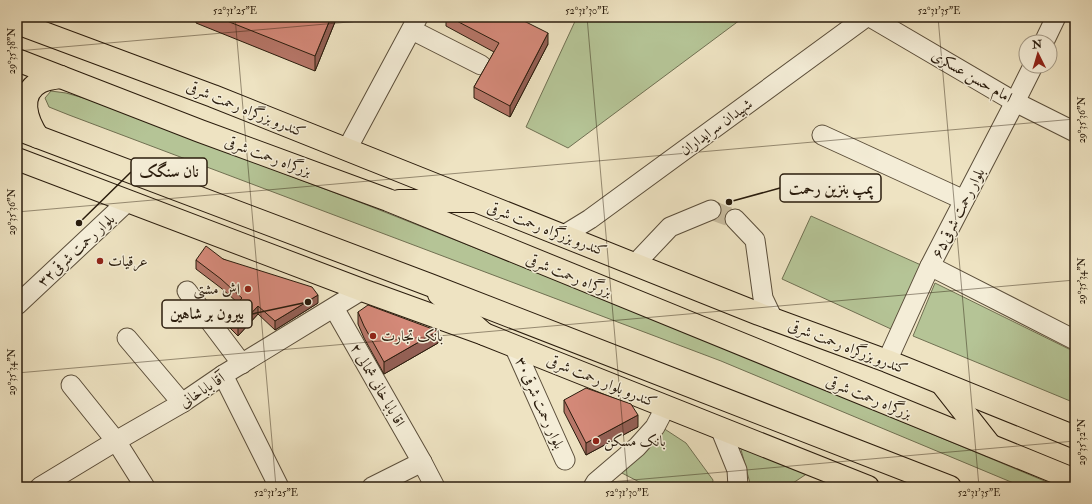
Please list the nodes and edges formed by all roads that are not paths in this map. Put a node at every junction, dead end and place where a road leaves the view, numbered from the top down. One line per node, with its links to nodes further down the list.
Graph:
1 (866, 17): 24 (street, شهیدان سرایداران)
2 (870, 17): 11 (street, امام حسن عسکری)
3 (1056, 17): 6 (street)
4 (415, 23): 8 (street); 16 (street)
5 (17, 24): 16 (main road, کندرو بزرگراه رحمت شرقی)
6 (1048, 34)
7 (17, 60): 10 (main road, بزرگراه رحمت شرقی)
8 (481, 65)
9 (1029, 74): 11 (street, بلوار رحمت شرقی۶۵)
10 (61, 77): 15 (main road); 18 (main road, بزرگراه رحمت شرقی)
11 (1015, 102): 13 (street, امام حسن عسکری); 19 (street, بلوار رحمت شرقی۶۵)
12 (17, 129): 15 (main road)
13 (1075, 132)
14 (822, 135): 19 (street)
15 (38, 137): 27 (main road)
16 (347, 149): 21 (main road, کندرو بزرگراه رحمت شرقی)
17 (17, 159): 20 (main road)
18 (388, 200): 21 (main road); 47 (main road, بزرگراه رحمت شرقی)
19 (964, 200): 26 (street, بلوار رحمت شرقی۶۵)
20 (128, 201): 28 (main road); 30 (street, بلوار رحمت شرقی۳۲)
21 (473, 201): 24 (main road, کندرو بزرگراه رحمت شرقی)
22 (711, 210): 25 (street)
23 (735, 219): 32 (street)
24 (564, 236): 25 (main road, کندرو بزرگراه رحمت شرقی)
25 (635, 264): 32 (main road, کندرو بزرگراه رحمت شرقی)
26 (930, 266): 35 (street); 37 (street, بلوار رحمت شرقی۶۵)
27 (430, 286): 33 (main road); 59 (main road)
28 (362, 290): 31 (street, آقا باباخانی); 33 (main road)
29 (187, 291): 38 (street)
30 (19, 298)
31 (334, 308): 38 (street, آقا باباخانی); 49 (street, ۲ اقا بابا خانی شمالی)
32 (773, 319): 37 (main road, کندرو بزرگراه رحمت شرقی)
33 (484, 334): 36 (main road, کندرو بلوار رحمت شرقی)
34 (127, 338): 42 (street)
35 (1075, 340)
36 (514, 346): 43 (main road, کندرو بلوار رحمت شرقی); 48 (street, بلوار رحمت شرقی۳۰)
37 (888, 361): 40 (main road, کندرو بزرگراه رحمت شرقی)
38 (242, 364): 39 (street, آقا باباخانی)
39 (223, 375): 42 (street, آقا باباخانی); 55 (street)
40 (942, 384): 45 (main road, کندرو بزرگراه رحمت شرقی); 47 (main road)
41 (72, 385): 46 (street)
42 (182, 403): 46 (street, آقا باباخانی)
43 (666, 406): 44 (main road, کندرو بلوار رحمت شرقی); 51 (street)
44 (720, 428): 52 (main road); 58 (street)
45 (1075, 438)
46 (116, 441): 53 (street, آقا باباخانی); 54 (street)
47 (991, 446): 50 (main road, بزرگراه رحمت شرقی)
48 (565, 460)
49 (422, 462): 56 (street); 57 (street, ۲ اقا بابا خانی شمالی)
50 (1075, 480)
51 (599, 485)
52 (858, 486)
53 (40, 487)
54 (146, 487)
55 (279, 487)
56 (372, 487)
57 (434, 487)
58 (738, 487)
59 (950, 487)

